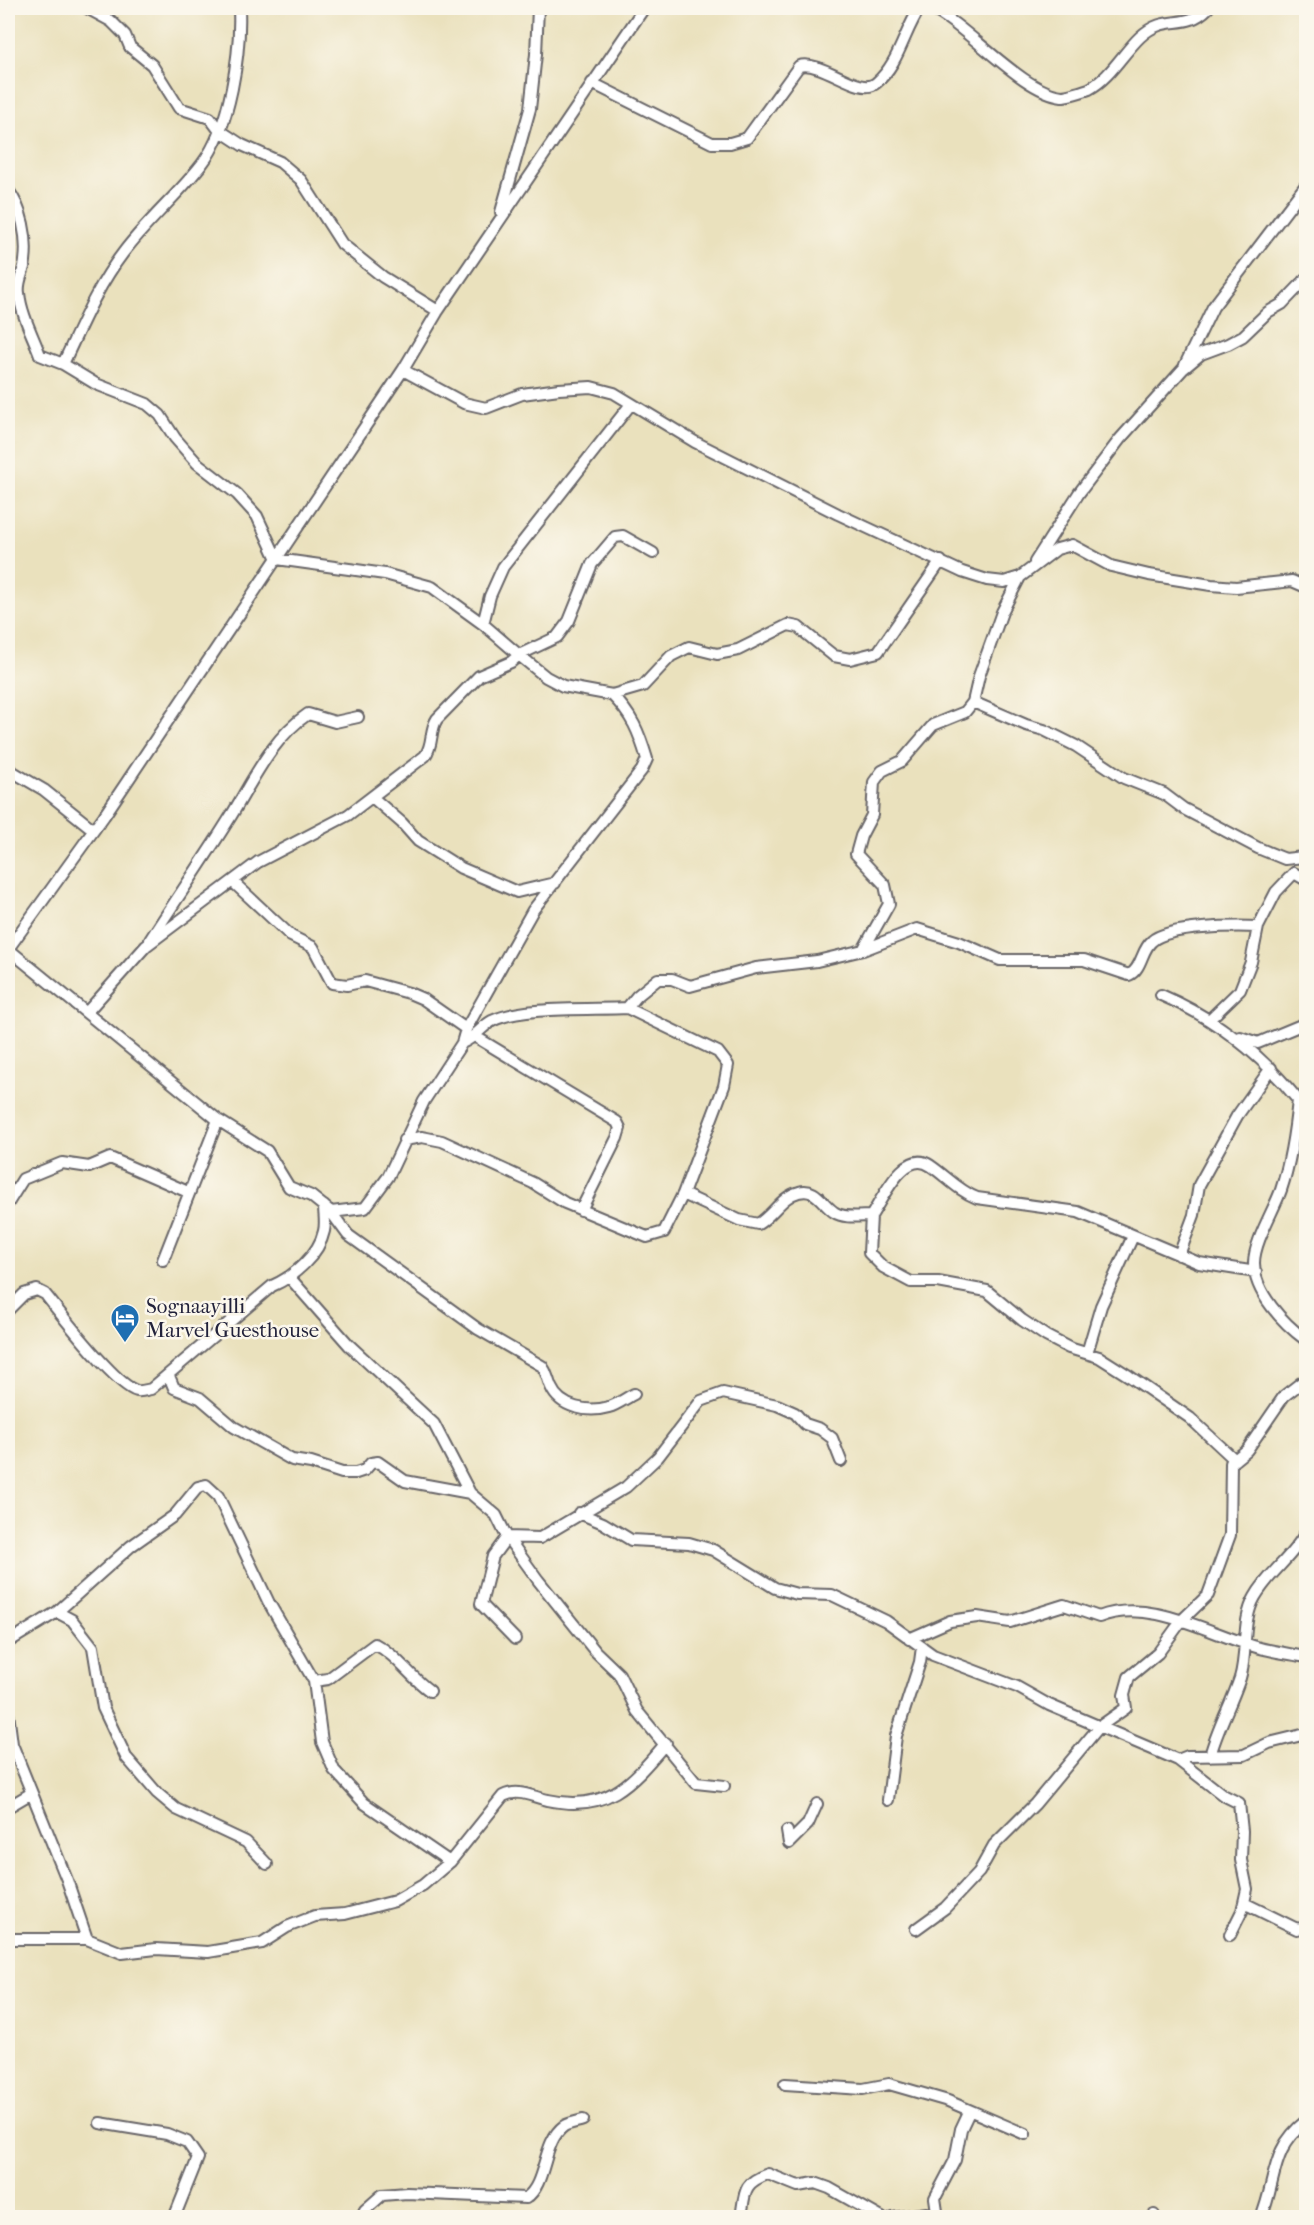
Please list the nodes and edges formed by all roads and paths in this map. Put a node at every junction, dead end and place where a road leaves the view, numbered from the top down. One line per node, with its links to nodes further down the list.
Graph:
1 (87, 8): 9 (street)
2 (239, 8): 9 (street)
3 (538, 8): 12 (street)
4 (644, 8): 8 (street)
5 (920, 8): 8 (street)
6 (930, 8): 7 (street)
7 (1208, 8)
8 (592, 83): 12 (street)
9 (219, 130): 14 (street); 15 (street)
10 (1306, 185): 16 (street)
11 (8, 190): 15 (street)
12 (499, 221): 14 (street)
13 (1306, 279): 16 (street)
14 (438, 311): 17 (street)
15 (63, 364): 20 (street)
16 (1183, 369): 22 (street)
17 (403, 370): 18 (street); 20 (street)
18 (631, 404): 21 (street); 25 (street)
19 (653, 553): 26 (street)
20 (277, 559): 25 (street); 32 (street)
21 (941, 561): 23 (street); 27 (street)
22 (1032, 567): 23 (street); 24 (street)
23 (1020, 577): 28 (street)
24 (1306, 587)
25 (483, 624): 26 (street)
26 (519, 655): 27 (street); 31 (street)
27 (612, 695): 37 (street)
28 (973, 702): 33 (street); 41 (street)
29 (358, 717): 39 (street)
30 (8, 768): 32 (street)
31 (372, 797): 36 (street); 37 (street)
32 (94, 830): 40 (street)
33 (1305, 856): 34 (street)
34 (1294, 873): 35 (street); 38 (street)
35 (1306, 880)
36 (233, 882): 39 (street); 47 (street)
37 (555, 883): 47 (street)
38 (1258, 927): 41 (street); 45 (street)
39 (146, 946): 44 (street)
40 (8, 949): 44 (street)
41 (862, 950): 43 (street)
42 (1161, 995): 48 (street)
43 (627, 1008): 49 (street); 56 (street)
44 (87, 1012): 53 (street)
45 (1210, 1019)
46 (1306, 1023): 48 (street)
47 (466, 1029): 50 (street)
48 (1233, 1035): 51 (street)
49 (476, 1037): 50 (street); 59 (street)
50 (462, 1042): 54 (street)
51 (1271, 1068): 52 (street); 62 (street)
52 (1302, 1101): 64 (street)
53 (218, 1120): 55 (street); 58 (street)
54 (404, 1140): 58 (street); 59 (street)
55 (188, 1191): 57 (street); 63 (street)
56 (683, 1194): 59 (street); 60 (street)
57 (8, 1203)
58 (328, 1209): 65 (street); 71 (street)
59 (581, 1210)
60 (871, 1216): 61 (street); 68 (street)
61 (1133, 1236): 62 (street); 68 (street)
62 (1179, 1255): 64 (street)
63 (163, 1260)
64 (1256, 1272): 67 (street)
65 (290, 1278): 69 (street); 74 (street)
66 (8, 1310): 69 (street)
67 (1305, 1342)
68 (1087, 1353): 72 (street)
69 (169, 1376): 74 (street)
70 (1306, 1379): 72 (street)
71 (634, 1394)
72 (1236, 1460): 79 (street)
73 (841, 1461): 75 (street)
74 (470, 1493): 77 (street)
75 (579, 1514): 77 (street); 81 (street)
76 (1306, 1532): 82 (street)
77 (507, 1537): 80 (street); 91 (street)
78 (57, 1611): 83 (street); 86 (street); 101 (street)
79 (1182, 1620): 81 (street); 82 (street); 89 (street)
80 (515, 1639)
81 (909, 1639): 84 (street)
82 (1244, 1641): 85 (street); 92 (street)
83 (8, 1642)
84 (922, 1647): 89 (street); 96 (street)
85 (1306, 1657)
86 (314, 1681): 87 (street); 100 (street)
87 (430, 1691)
88 (8, 1713): 95 (street)
89 (1099, 1726): 93 (street); 104 (street)
90 (1306, 1734): 92 (street)
91 (666, 1743): 94 (street); 100 (street)
92 (1210, 1756): 93 (street)
93 (1178, 1760): 102 (street)
94 (724, 1786)
95 (30, 1794): 98 (street); 106 (street)
96 (888, 1800)
97 (818, 1804): 99 (street)
98 (8, 1807)
99 (787, 1831)
100 (450, 1862): 106 (street)
101 (267, 1864)
102 (1244, 1903): 103 (street); 105 (street)
103 (1306, 1927)
104 (916, 1929)
105 (1230, 1935)
106 (87, 1939): 107 (street)
107 (8, 1940)
108 (785, 2084): 109 (street)
109 (969, 2112): 113 (street); 119 (street)
110 (583, 2120): 115 (street)
111 (1306, 2121): 120 (street)
112 (100, 2123): 114 (street)
113 (1025, 2134)
114 (174, 2217)
115 (361, 2217)
116 (741, 2217): 117 (street)
117 (882, 2217)
118 (893, 2217): 119 (street)
119 (936, 2217)
120 (1261, 2217)

